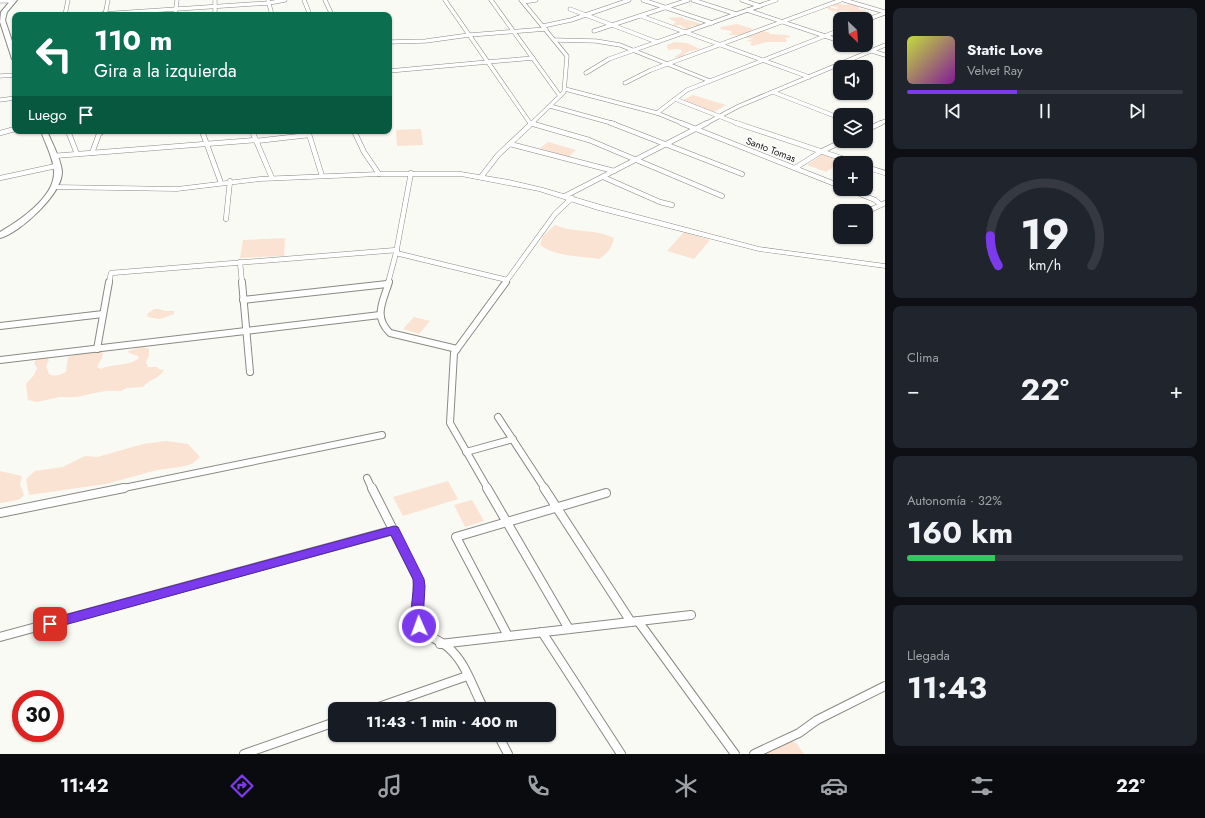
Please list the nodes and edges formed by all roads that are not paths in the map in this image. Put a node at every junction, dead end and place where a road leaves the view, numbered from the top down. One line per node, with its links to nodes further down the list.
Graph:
1 (14, 0): 20 (street); 60 (main road)
2 (68, 0): 29 (street)
3 (104, 0): 30 (street)
4 (108, 0): 31 (street)
5 (177, 0): 26 (street)
6 (215, 0): 23 (street)
7 (285, 0): 21 (street)
8 (304, 0): 36 (street)
9 (325, 0): 37 (street)
10 (445, 0): 52 (street)
11 (491, 0): 49 (street)
12 (536, 0): 22 (street)
13 (629, 0): 39 (street)
14 (643, 0): 25 (street)
15 (688, 0): 25 (street)
16 (693, 0): 40 (street)
17 (742, 0): 24 (street)
18 (776, 0): 24 (street)
19 (842, 0): 38 (street); 43 (street)
20 (0, 1)
21 (268, 1): 23 (street); 35 (street)
22 (522, 1): 46 (street)
23 (214, 6): 26 (street); 34 (street)
24 (760, 6): 28 (street)
25 (666, 7): 41 (street); 44 (street)
26 (175, 8): 32 (street); 33 (street)
27 (570, 9): 39 (street)
28 (747, 10): 40 (street); 43 (street)
29 (66, 12)
30 (104, 12)
31 (105, 12)
32 (128, 12)
33 (175, 12)
34 (215, 12)
35 (271, 12)
36 (309, 12)
37 (331, 12)
38 (885, 13): 42 (street)
39 (585, 14): 45 (street); 46 (street)
40 (736, 14): 44 (street)
41 (641, 16): 45 (street); 50 (street)
42 (873, 17)
43 (782, 22): 53 (street); 58 (street)
44 (712, 23): 50 (street)
45 (613, 25): 48 (street); 57 (street)
46 (543, 26): 47 (street)
47 (546, 29): 49 (street); 55 (street)
48 (594, 31)
49 (514, 32): 52 (street); 66 (street)
50 (685, 32): 57 (street); 58 (street)
51 (833, 33): 53 (street)
52 (469, 35): 56 (street); 68 (street)
53 (825, 36): 54 (street); 67 (street)
54 (833, 39)
55 (555, 40): 61 (street); 77 (street)
56 (392, 42)
57 (657, 42): 61 (street)
58 (720, 45): 67 (street); 69 (street)
59 (885, 45): 62 (street)
60 (12, 50)
61 (634, 50): 69 (street); 71 (street)
62 (873, 50)
63 (869, 52): 74 (street)
64 (873, 52): 65 (street)
65 (885, 55)
66 (534, 58): 68 (street); 79 (street)
67 (763, 60): 74 (street); 75 (street)
68 (488, 62): 70 (street); 88 (street)
69 (668, 64): 75 (street); 76 (street)
70 (392, 71)
71 (586, 73)
72 (12, 75): 73 (street)
73 (0, 76)
74 (809, 77): 78 (street)
75 (710, 81): 81 (street)
76 (625, 83)
77 (565, 89): 79 (street); 84 (street, Santo Tomas)
78 (773, 92): 85 (street); 86 (street)
79 (560, 96): 83 (street)
80 (12, 98): 82 (street)
81 (675, 99): 84 (street); 86 (street)
82 (0, 100)
83 (550, 106): 88 (street); 104 (street)
84 (657, 114): 90 (street, Santo Tomas)
85 (833, 115)
86 (719, 117): 90 (street); 106 (street)
87 (885, 121): 89 (street)
88 (531, 124): 103 (street); 111 (street)
89 (873, 126)
90 (695, 130): 104 (street); 113 (street, Santo Tomas)
91 (12, 131): 92 (street)
92 (0, 133)
93 (45, 134): 109 (main road)
94 (69, 134): 108 (street)
95 (99, 134): 107 (street)
96 (203, 134): 102 (street)
97 (253, 134): 101 (street)
98 (302, 134): 101 (street)
99 (308, 134): 120 (street)
100 (355, 134): 118 (street)
101 (256, 141): 102 (street); 124 (street)
102 (207, 144): 107 (street); 126 (street)
103 (510, 144): 115 (street); 121 (street)
104 (667, 144): 111 (street); 119 (street)
105 (833, 146): 106 (street)
106 (822, 151): 110 (street); 113 (street)
107 (92, 153): 108 (street)
108 (77, 154): 109 (street)
109 (53, 156): 112 (main road)
110 (836, 156)
111 (637, 160): 115 (street); 129 (street)
112 (56, 166): 123 (street); 128 (main road)
113 (795, 168): 127 (street, Santo Tomas)
114 (873, 169): 117 (street)
115 (614, 171): 122 (street)
116 (411, 173): 118 (street); 121 (street); 137 (street)
117 (885, 173)
118 (378, 174): 120 (street)
119 (742, 174)
120 (322, 176): 124 (street)
121 (481, 177): 131 (street)
122 (603, 177): 131 (street); 133 (street)
123 (0, 178)
124 (272, 178): 125 (street)
125 (230, 181): 126 (street); 135 (street)
126 (221, 183): 128 (street)
127 (833, 183)
128 (54, 187): 136 (main road)
129 (722, 196)
130 (865, 196): 132 (street)
131 (568, 197): 139 (street); 140 (street)
132 (884, 203): 134 (street)
133 (672, 205)
134 (873, 208)
135 (226, 219)
136 (0, 236)
137 (396, 251): 138 (street); 140 (street); 141 (street)
138 (240, 262): 142 (street); 143 (street)
139 (885, 266)
140 (507, 280): 148 (street)
141 (387, 284): 142 (street); 144 (street)
142 (243, 300): 146 (street)
143 (104, 314): 145 (street); 147 (street)
144 (380, 315): 146 (street); 148 (street)
145 (0, 326)
146 (245, 331): 147 (street); 150 (street)
147 (97, 349): 149 (street)
148 (457, 349): 154 (street)
149 (0, 360)
150 (250, 372)
151 (498, 417): 153 (street)
152 (382, 435): 158 (street)
153 (513, 439): 154 (street); 157 (street)
154 (466, 452): 159 (street)
155 (367, 478): 160 (street)
156 (606, 493): 157 (street)
157 (557, 508): 159 (street); 162 (street)
158 (0, 513)
159 (506, 522): 163 (street); 165 (street)
160 (394, 530): 166 (street); 167 (street)
161 (691, 615): 162 (street)
162 (635, 621): 163 (street); 177 (street)
163 (568, 629): 164 (street)
164 (542, 632): 165 (street); 176 (street)
165 (508, 636): 167 (street)
166 (0, 637)
167 (440, 644): 168 (street)
168 (466, 676): 170 (street); 171 (street)
169 (885, 686): 178 (street)
170 (393, 702)
171 (480, 702)
172 (328, 724): 174 (street)
173 (502, 742): 175 (street)
174 (244, 754)
175 (508, 754)
176 (621, 754)
177 (735, 754)
178 (754, 754)

